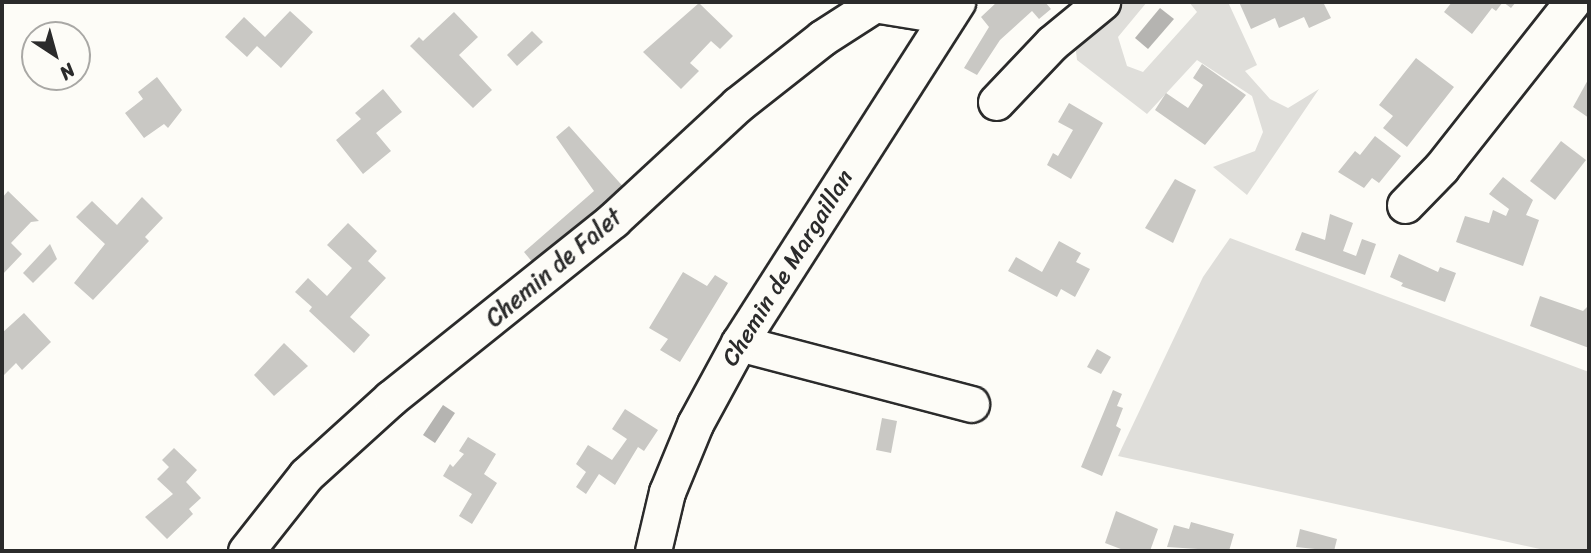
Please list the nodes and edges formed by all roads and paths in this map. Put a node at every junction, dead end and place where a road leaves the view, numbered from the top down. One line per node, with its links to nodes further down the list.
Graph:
1 (1102, 2): 5 (street)
2 (1572, 2): 6 (street)
3 (876, 3): 4 (street); 9 (street, Chemin de Falet)
4 (952, 9): 7 (street, Chemin de Margaillan)
5 (996, 102)
6 (1405, 205)
7 (739, 343): 8 (street); 10 (street, Chemin de Margaillan)
8 (971, 404)
9 (246, 551)
10 (653, 551)

